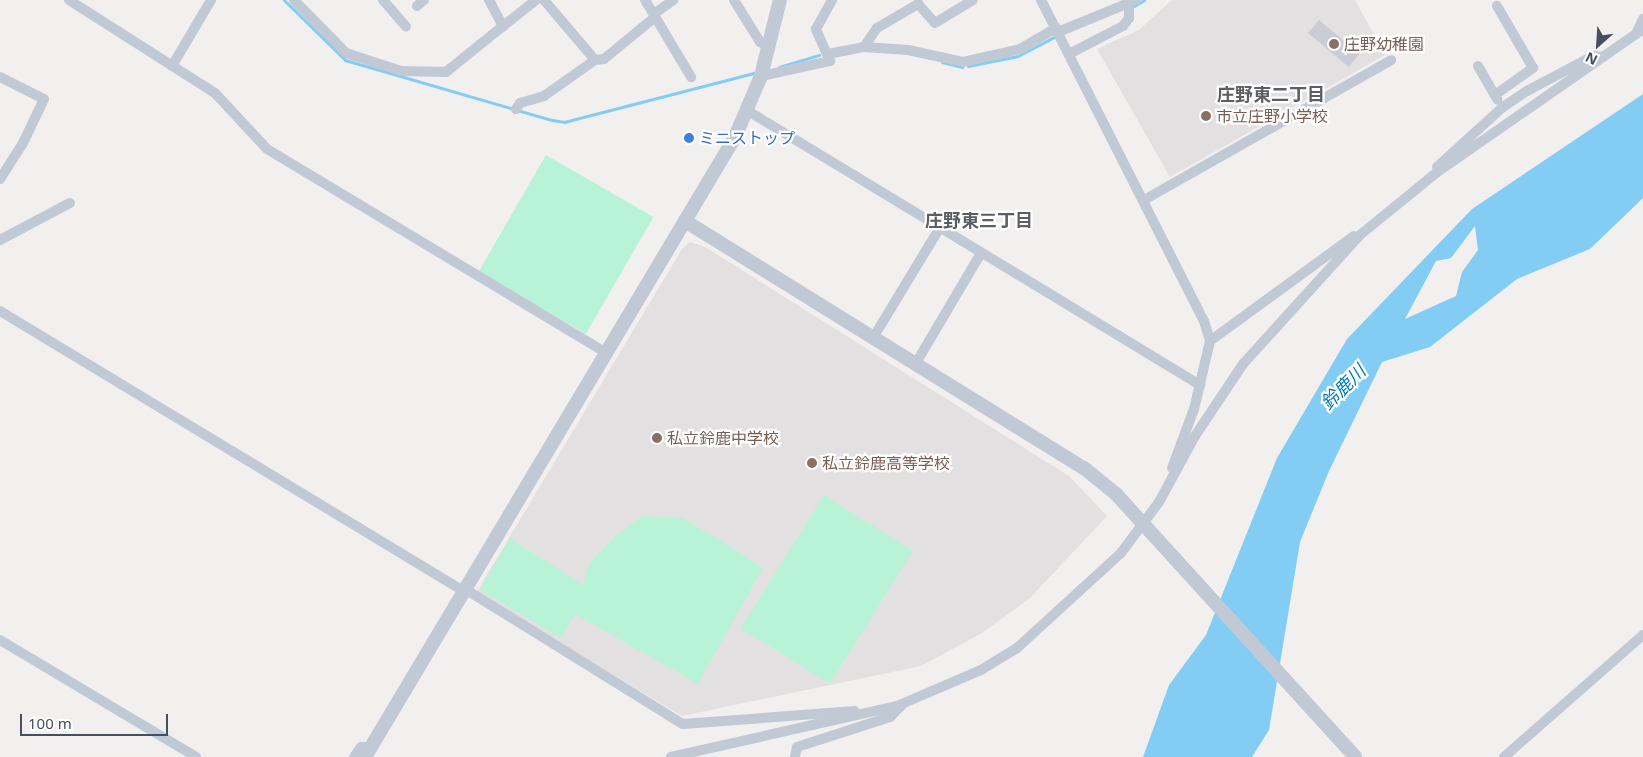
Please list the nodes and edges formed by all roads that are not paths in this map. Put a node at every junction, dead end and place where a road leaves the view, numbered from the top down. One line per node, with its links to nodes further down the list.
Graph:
1 (69, 0): 30 (street)
2 (211, 0): 30 (street)
3 (294, 0): 20 (street)
4 (383, 0): 19 (street)
5 (489, 0): 20 (street)
6 (536, 0): 20 (street)
7 (544, 0): 28 (street)
8 (645, 0): 17 (street)
9 (673, 0): 17 (street)
10 (734, 0): 23 (street)
11 (780, 0): 23 (street)
12 (832, 0): 26 (street)
13 (973, 0): 24 (street)
14 (1041, 0): 21 (street)
15 (1132, 5): 21 (street); 25 (street)
16 (1497, 6): 35 (street)
17 (654, 16): 28 (street); 34 (street)
18 (1643, 19): 22 (street)
19 (406, 26)
20 (504, 26)
21 (1058, 32): 24 (street); 25 (street)
22 (1639, 32): 27 (street)
23 (768, 46): 32 (street)
24 (864, 47): 26 (street)
25 (1069, 54): 41 (street)
26 (829, 57): 32 (street)
27 (1603, 57): 37 (street); 39 (street)
28 (595, 60): 36 (street)
29 (1390, 60): 41 (street)
30 (172, 66): 51 (street)
31 (1478, 66): 35 (street)
32 (761, 76): 38 (street)
33 (0, 77): 40 (street)
34 (691, 77)
35 (1495, 95): 37 (street)
36 (518, 106)
37 (1503, 107): 39 (street)
38 (748, 111): 43 (street); 44 (street)
39 (1436, 173): 45 (street)
40 (0, 179)
41 (1144, 200): 50 (street)
42 (70, 204): 46 (street)
43 (686, 221): 49 (street); 51 (street)
44 (940, 229): 47 (street); 49 (street)
45 (1360, 235): 50 (street); 54 (street)
46 (0, 240)
47 (982, 254): 52 (street); 53 (street)
48 (0, 311): 56 (street)
49 (873, 338): 52 (street)
50 (1210, 341): 53 (street)
51 (606, 353): 56 (street)
52 (916, 364): 55 (street)
53 (1200, 386): 54 (street)
54 (1160, 502): 55 (street)
55 (1144, 526): 59 (street); 66 (street)
56 (464, 589): 60 (street); 61 (street)
57 (1643, 635): 67 (street)
58 (0, 640): 62 (street)
59 (904, 704): 60 (street); 65 (street)
60 (869, 714): 64 (street)
61 (367, 752): 63 (street)
62 (196, 757)
63 (354, 757)
64 (671, 757)
65 (795, 757)
66 (1355, 757)
67 (1504, 757)

